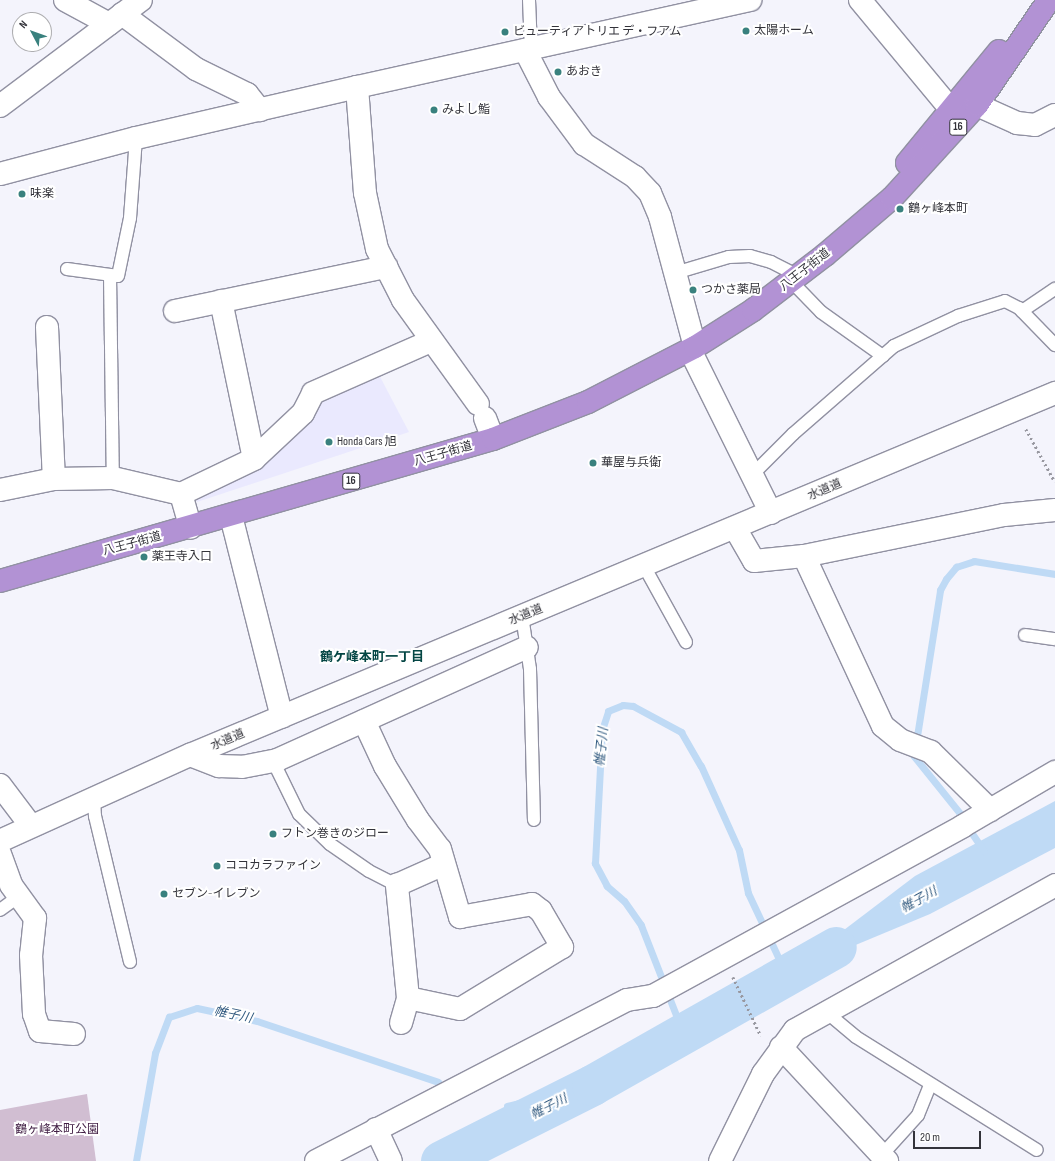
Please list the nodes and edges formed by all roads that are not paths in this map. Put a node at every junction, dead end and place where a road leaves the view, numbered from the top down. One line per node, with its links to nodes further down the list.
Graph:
1 (65, 0): 9 (street)
2 (141, 0): 9 (street)
3 (529, 0): 10 (lane)
4 (750, 0): 8 (street)
5 (860, 0): 15 (street)
6 (1034, 0): 15 (highway, 八王子街道 / 16)
7 (1049, 0): 12 (highway, 八王子街道 / 16)
8 (698, 6): 10 (street)
9 (115, 19): 13 (street); 14 (street)
10 (528, 49): 11 (street); 22 (street)
11 (357, 87): 14 (street); 20 (street)
12 (977, 105): 16 (street); 19 (highway, 八王子街道 / 16)
13 (0, 106)
14 (260, 110): 17 (street)
15 (952, 111): 19 (highway, 八王子街道 / 16)
16 (1055, 115)
17 (136, 138): 18 (street); 23 (lane)
18 (0, 174)
19 (845, 236): 24 (highway, 八王子街道 / 16)
20 (386, 267): 26 (street); 30 (street)
21 (67, 269): 23 (lane)
22 (675, 273): 24 (lane); 32 (street)
23 (110, 275): 38 (lane)
24 (794, 279): 32 (highway, 八王子街道 / 16); 33 (lane)
25 (1055, 289): 28 (lane)
26 (221, 301): 27 (street); 36 (street)
27 (175, 310)
28 (1022, 311): 31 (lane); 33 (lane)
29 (48, 327): 39 (street)
30 (431, 341): 35 (street); 36 (street)
31 (1055, 345)
32 (693, 348): 35 (highway, 八王子街道 / 16); 37 (street)
33 (883, 356): 37 (lane)
34 (1055, 393): 43 (street, 水道道)
35 (493, 439): 44 (highway, 八王子街道 / 16)
36 (254, 459): 41 (street)
37 (752, 475): 43 (street)
38 (113, 478): 39 (street); 41 (street)
39 (54, 479): 40 (street)
40 (0, 490)
41 (181, 494): 45 (street)
42 (1055, 510): 47 (street)
43 (771, 513): 46 (street, 水道道)
44 (231, 516): 45 (highway, 八王子街道 / 16); 55 (street)
45 (191, 528): 49 (highway, 八王子街道 / 16)
46 (735, 528): 47 (street); 48 (street, 水道道)
47 (804, 556): 62 (street)
48 (644, 566): 50 (street, 水道道); 53 (lane)
49 (0, 581)
50 (522, 616): 54 (lane); 55 (street, 水道道)
51 (1025, 635): 52 (lane)
52 (1055, 639)
53 (686, 642)
54 (527, 647): 56 (street); 63 (lane)
55 (282, 717): 57 (street, 水道道)
56 (364, 721): 58 (street); 67 (street)
57 (190, 755): 58 (street); 61 (street, 水道道)
58 (273, 761): 68 (lane)
59 (1055, 772): 62 (street)
60 (0, 785): 64 (street)
61 (94, 798): 64 (street, 水道道); 72 (lane)
62 (990, 810): 79 (street)
63 (534, 820)
64 (31, 826): 65 (street, 水道道)
65 (0, 841)
66 (0, 854): 70 (street)
67 (444, 864): 68 (street); 73 (street)
68 (397, 885): 73 (street)
69 (1055, 885): 74 (street)
70 (18, 896): 71 (lane); 76 (street)
71 (0, 910)
72 (130, 962)
73 (408, 998): 75 (street)
74 (825, 1011): 77 (street); 78 (lane)
75 (401, 1023)
76 (74, 1034)
77 (781, 1047): 81 (street); 83 (street)
78 (930, 1085): 80 (lane); 81 (lane)
79 (384, 1145): 82 (street)
80 (1037, 1150)
81 (884, 1158)
82 (316, 1161)
83 (720, 1161)

